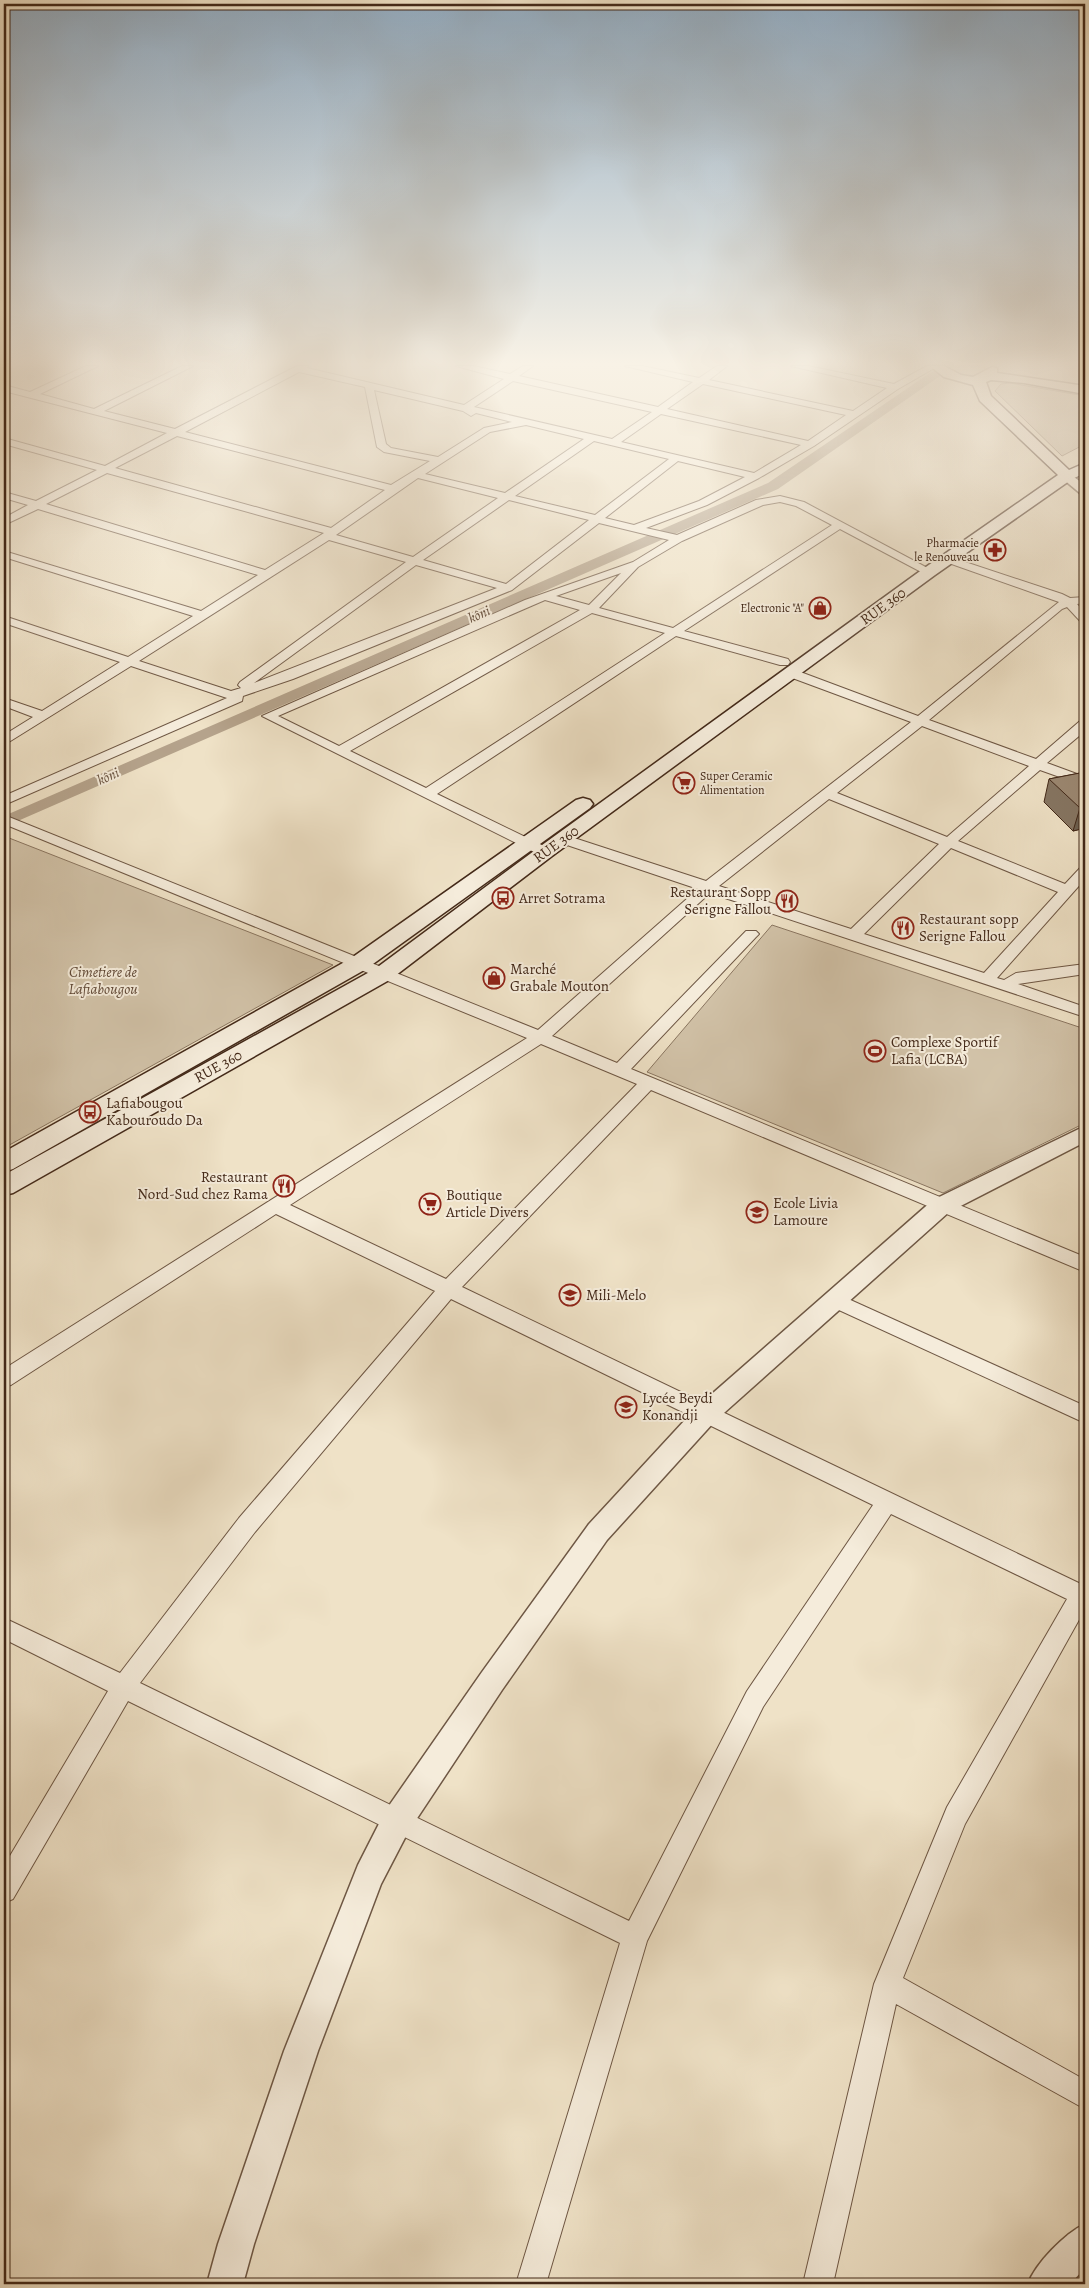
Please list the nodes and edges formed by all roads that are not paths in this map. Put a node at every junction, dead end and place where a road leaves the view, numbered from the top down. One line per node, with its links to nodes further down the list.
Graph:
1 (99, 473): 18 (street)
2 (119, 473): 23 (street)
3 (330, 473): 14 (street)
4 (421, 473): 12 (street)
5 (542, 473): 17 (street)
6 (657, 473): 19 (street)
7 (741, 473): 13 (street)
8 (761, 473): 13 (street)
9 (1062, 473): 26 (main road, RUE 360)
10 (1062, 473): 29 (main road, RUE 360)
11 (1064, 473): 15 (street)
12 (418, 475): 14 (street); 17 (street)
13 (755, 476): 22 (street)
14 (393, 489): 23 (street)
15 (1085, 491)
16 (4, 494): 18 (street)
17 (507, 497): 19 (street); 27 (street)
18 (37, 505): 20 (street); 30 (street)
19 (597, 519): 22 (street); 31 (street)
20 (4, 522)
21 (839, 525): 24 (street); 29 (street); 39 (street)
22 (635, 528): 24 (street)
23 (330, 534): 27 (street); 30 (street)
24 (674, 538): 28 (street)
25 (4, 554): 36 (street)
26 (947, 559): 29 (main road, RUE 360); 34 (street)
27 (414, 561): 31 (street); 42 (street)
28 (637, 564): 32 (street); 35 (street)
29 (925, 570): 41 (main road, RUE 360)
30 (267, 574): 36 (street)
31 (508, 588): 42 (street)
32 (545, 597): 35 (street); 48 (street)
33 (1085, 600): 34 (street)
34 (1068, 602): 38 (street); 45 (street)
35 (593, 608): 39 (street); 48 (street)
36 (202, 616): 40 (street)
37 (4, 619): 40 (street)
38 (1085, 619)
39 (675, 632): 41 (street); 52 (street)
40 (130, 660): 42 (street); 44 (street)
41 (788, 667): 45 (street); 55 (main road, RUE 360); 57 (main road, RUE 360)
42 (232, 694): 53 (street)
43 (4, 702): 44 (street)
44 (43, 716): 47 (street)
45 (920, 721): 49 (street); 51 (street)
46 (1085, 724): 49 (street)
47 (4, 741)
48 (340, 751): 52 (street)
49 (1039, 764): 50 (street); 56 (street)
50 (1085, 782)
51 (826, 792): 56 (street); 60 (street)
52 (427, 794): 57 (street)
53 (4, 802)
54 (10, 822): 64 (street)
55 (563, 839): 58 (main road, RUE 360); 60 (street)
56 (949, 842): 61 (street); 63 (street)
57 (527, 843): 58 (street); 64 (main road, RUE 360)
58 (545, 852): 66 (main road, RUE 360)
59 (1085, 871): 61 (street)
60 (708, 887): 63 (street); 70 (street)
61 (1066, 890): 67 (street)
62 (751, 934): 71 (street)
63 (854, 935): 67 (street)
64 (358, 964): 66 (street); 74 (main road, RUE 360)
65 (1085, 969): 68 (street)
66 (383, 974): 70 (street); 75 (main road, RUE 360)
67 (988, 979): 68 (street)
68 (1006, 986): 69 (street)
69 (1085, 1012)
70 (540, 1037): 71 (street); 76 (street)
71 (620, 1071): 72 (street)
72 (648, 1083): 77 (street); 79 (street)
73 (1085, 1133): 77 (street)
74 (4, 1162)
75 (4, 1186)
76 (276, 1206): 79 (street); 81 (street)
77 (942, 1206): 78 (street); 80 (street)
78 (1085, 1265)
79 (448, 1289): 82 (street); 87 (street)
80 (835, 1300): 82 (street); 83 (street)
81 (4, 1379)
82 (706, 1414): 84 (street); 88 (street)
83 (1085, 1415)
84 (888, 1502): 85 (street); 90 (street)
85 (1083, 1596): 91 (street)
86 (4, 1628): 87 (street)
87 (123, 1687): 88 (street); 89 (street)
88 (397, 1821): 90 (street); 94 (street)
89 (4, 1890)
90 (635, 1937): 95 (street)
91 (887, 1984): 92 (street); 96 (street)
92 (1085, 2095)
93 (1085, 2242): 97 (street)
94 (225, 2284)
95 (531, 2284)
96 (818, 2284)
97 (1046, 2284)

